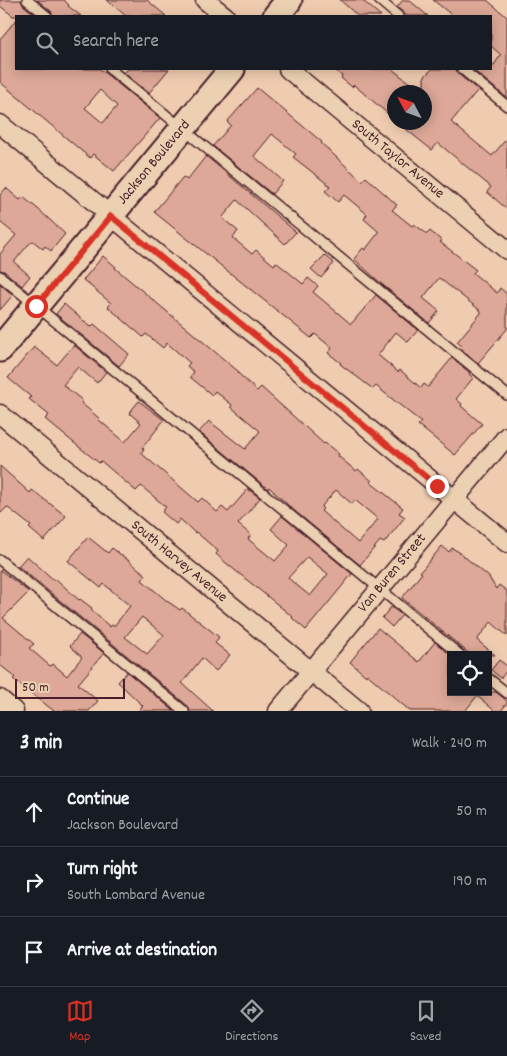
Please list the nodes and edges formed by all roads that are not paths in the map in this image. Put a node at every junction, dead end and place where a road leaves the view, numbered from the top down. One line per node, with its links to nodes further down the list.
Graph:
1 (27, 0): 5 (lane)
2 (205, 0): 6 (street)
3 (289, 0): 7 (street)
4 (379, 0): 8 (lane)
5 (45, 15)
6 (223, 15)
7 (277, 15)
8 (397, 15)
9 (111, 70): 15 (lane)
10 (231, 70): 15 (street, Jackson Boulevard)
11 (289, 70): 17 (street, South Taylor Avenue)
12 (463, 70): 13 (lane)
13 (507, 106)
14 (0, 124): 16 (street)
15 (183, 129): 16 (street, Jackson Boulevard); 21 (lane)
16 (111, 216): 19 (street, Jackson Boulevard); 24 (street)
17 (507, 250)
18 (0, 276): 19 (lane)
19 (36, 306): 20 (street, Jackson Boulevard); 27 (lane)
20 (0, 349)
21 (507, 395)
22 (0, 414): 29 (street, South Harvey Avenue)
23 (507, 436): 24 (street, Van Buren Street)
24 (454, 500): 25 (street); 27 (street, Van Buren Street)
25 (507, 543)
26 (0, 560): 34 (lane)
27 (380, 589): 28 (lane); 29 (street, Van Buren Street)
28 (455, 651)
29 (311, 672): 35 (street, Van Buren Street); 36 (street, South Harvey Avenue)
30 (492, 681): 31 (lane)
31 (507, 693)
32 (0, 699): 33 (street)
33 (14, 711)
34 (184, 711)
35 (278, 711)
36 (359, 711)

